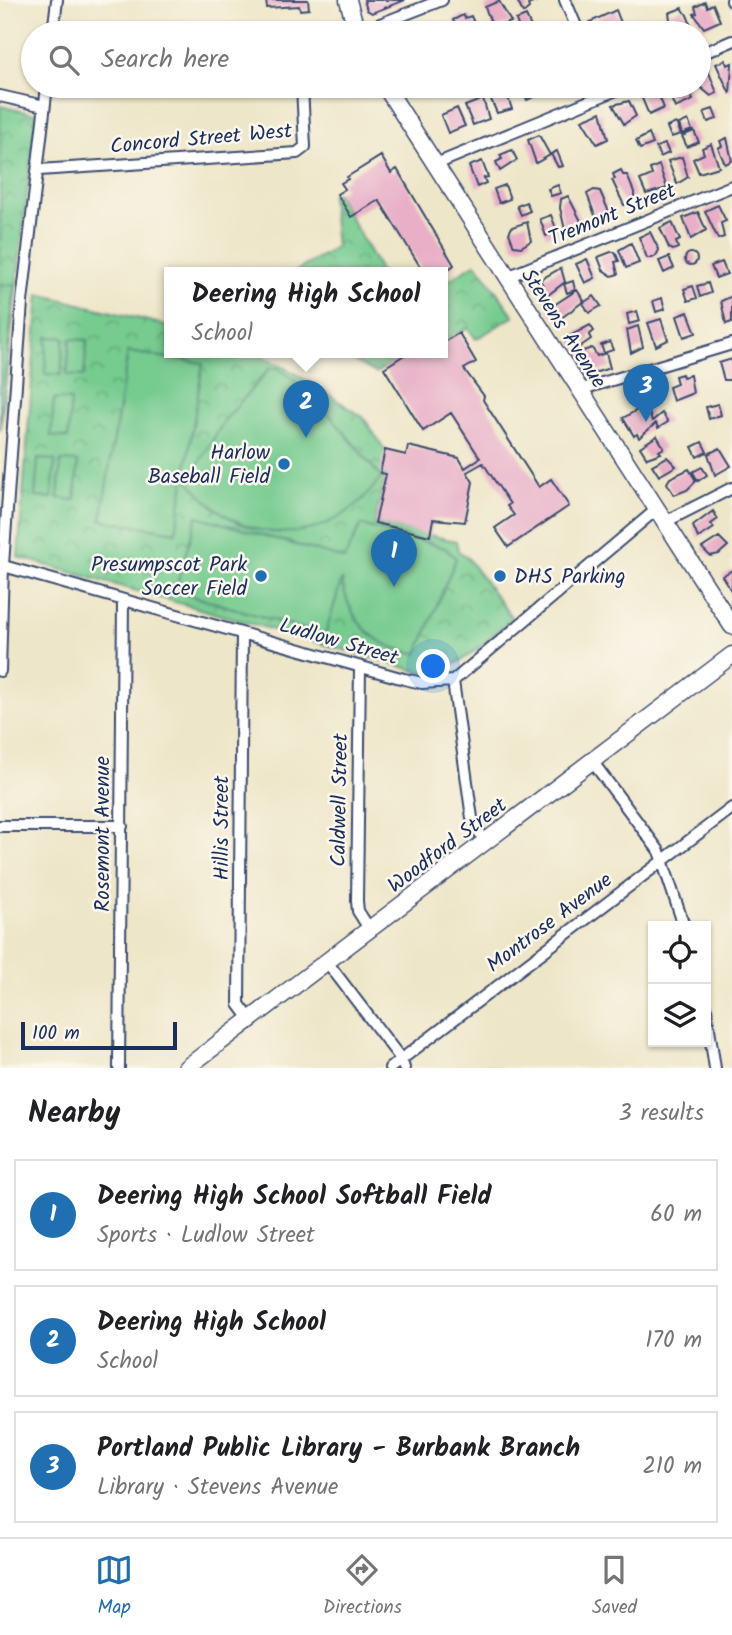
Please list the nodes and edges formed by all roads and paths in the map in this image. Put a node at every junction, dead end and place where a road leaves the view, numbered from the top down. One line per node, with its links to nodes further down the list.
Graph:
1 (57, 0): 5 (street)
2 (348, 0): 6 (main road)
3 (442, 0): 7 (street)
4 (565, 0): 8 (street)
5 (54, 21)
6 (354, 21)
7 (388, 21)
8 (574, 21)
9 (732, 41): 10 (street)
10 (711, 50)
11 (0, 96): 16 (street)
12 (45, 98): 16 (street)
13 (303, 98): 18 (street, Concord Street West)
14 (394, 98): 17 (main road, Stevens Avenue)
15 (585, 98): 17 (street)
16 (44, 106): 18 (street)
17 (436, 164): 20 (main road, Stevens Avenue)
18 (39, 170): 25 (street)
19 (732, 186): 20 (street, Tremont Street)
20 (508, 277): 22 (main road, Stevens Avenue)
21 (732, 344): 22 (street)
22 (579, 390): 24 (main road, Stevens Avenue)
23 (732, 488): 24 (street)
24 (661, 515): 27 (main road, Stevens Avenue); 32 (street)
25 (1, 565): 26 (street, Ludlow Street); 31 (street)
26 (123, 600): 28 (street, Ludlow Street); 36 (street, Rosemont Avenue)
27 (732, 626)
28 (242, 634): 30 (street, Ludlow Street); 42 (street, Hillis Street)
29 (732, 655): 33 (main road, Woodford Street)
30 (360, 668): 32 (street, Ludlow Street); 40 (street, Caldwell Street)
31 (0, 671)
32 (453, 681): 37 (street)
33 (592, 761): 37 (main road, Woodford Street); 38 (street)
34 (732, 808): 38 (street, Montrose Avenue)
35 (0, 826): 36 (street)
36 (122, 826): 45 (street, Rosemont Avenue)
37 (485, 843): 40 (main road, Woodford Street)
38 (663, 859): 39 (street); 44 (street, Montrose Avenue)
39 (682, 921)
40 (370, 930): 41 (main road, Woodford Street)
41 (327, 962): 42 (main road, Woodford Street); 44 (street)
42 (250, 1019): 46 (main road, Woodford Street)
43 (711, 1042): 48 (street)
44 (402, 1064): 47 (street, Montrose Avenue)
45 (119, 1068)
46 (186, 1068)
47 (390, 1068)
48 (715, 1068)

